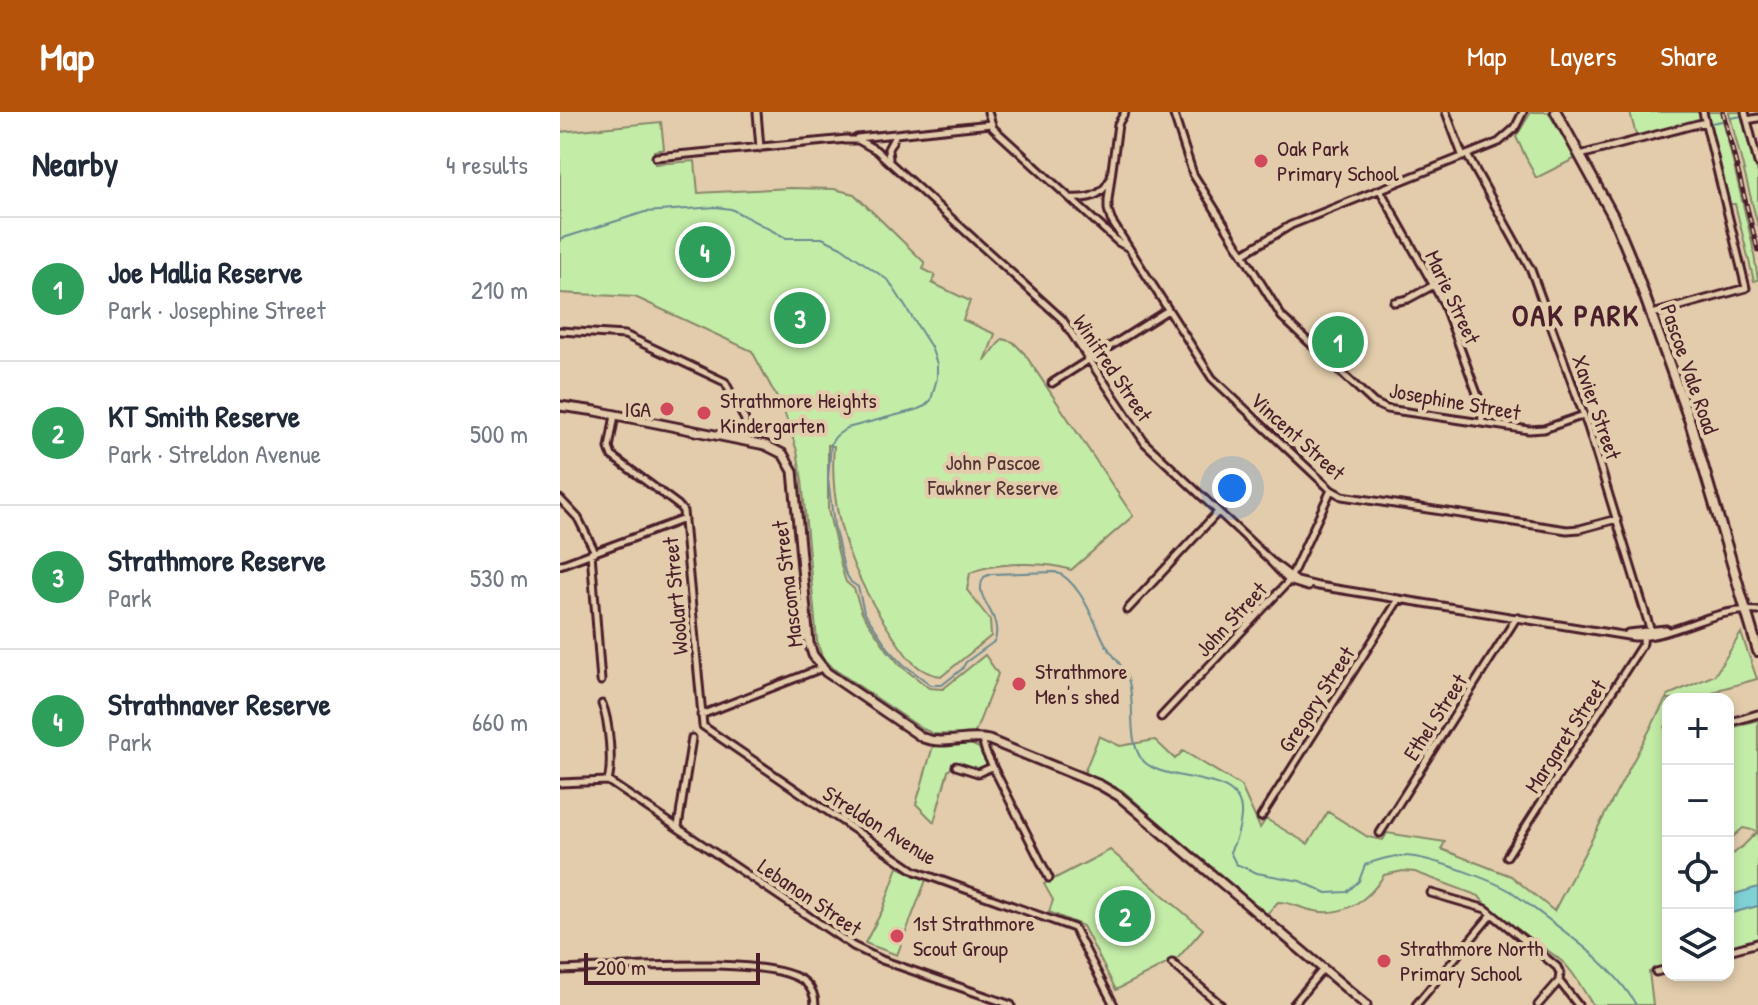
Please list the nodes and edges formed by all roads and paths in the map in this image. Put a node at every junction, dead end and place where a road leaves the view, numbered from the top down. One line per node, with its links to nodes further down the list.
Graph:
1 (757, 112): 16 (street)
2 (988, 112): 13 (street)
3 (1125, 112): 22 (street, Vincent Street)
4 (1173, 112): 28 (street, Josephine Street)
5 (1446, 112): 18 (street, Xavier Street)
6 (1523, 112): 18 (street)
7 (1556, 112): 17 (main road, Pascoe Vale Road)
8 (1703, 112): 12 (street)
9 (1745, 112): 11 (street)
10 (1758, 118): 11 (street)
11 (1747, 120): 20 (street)
12 (1705, 122): 17 (street); 32 (street)
13 (991, 124): 14 (street); 24 (street, Vincent Street)
14 (900, 134): 15 (street); 21 (street)
15 (845, 140): 16 (street); 21 (street, Winifred Street)
16 (760, 148): 19 (street)
17 (1580, 155): 32 (main road, Pascoe Vale Road)
18 (1465, 156): 23 (street); 38 (street, Xavier Street)
19 (656, 157)
20 (1758, 163)
21 (891, 164): 34 (street, Winifred Street)
22 (1111, 176): 24 (street); 26 (street, Vincent Street)
23 (1380, 190): 28 (street); 29 (street, Marie Street)
24 (1070, 198): 25 (street, Vincent Street)
25 (1108, 232): 26 (street); 27 (street, Vincent Street)
26 (1120, 234): 27 (street, Vincent Street)
27 (1129, 248): 31 (street, Vincent Street)
28 (1243, 254): 39 (street, Josephine Street)
29 (1434, 285): 30 (street); 39 (street, Marie Street)
30 (1394, 302)
31 (1167, 309): 34 (street); 41 (street, Vincent Street)
32 (1652, 314): 51 (main road, Pascoe Vale Road)
33 (560, 331): 40 (street)
34 (1090, 359): 35 (street); 43 (street, Winifred Street)
35 (1052, 383)
36 (560, 406): 37 (main road, Mascoma Street)
37 (615, 415): 40 (main road, Mascoma Street); 44 (street, Woolart Street)
38 (1584, 415): 39 (street, Josephine Street); 45 (street, Xavier Street)
39 (1482, 423)
40 (744, 441): 57 (main road, Mascoma Street)
41 (1331, 490): 45 (street, Vincent Street); 48 (street, John Street)
42 (560, 499): 46 (street)
43 (1218, 512): 48 (street, Winifred Street); 50 (street)
44 (684, 519): 46 (street); 61 (street, Woolart Street)
45 (1617, 519): 54 (street, Xavier Street)
46 (593, 553): 47 (street); 58 (street)
47 (560, 565)
48 (1289, 578): 49 (street); 62 (street, John Street)
49 (1399, 599): 53 (street); 70 (street, Gregory Street)
50 (1127, 610)
51 (1746, 610): 52 (street); 54 (street); 56 (main road, Pascoe Vale Road)
52 (1758, 611)
53 (1517, 617): 55 (street); 72 (street, Ethel Street)
54 (1652, 633): 55 (street)
55 (1644, 635): 73 (street, Margaret Street)
56 (1758, 649)
57 (822, 668): 61 (street); 65 (main road, Mascoma Street)
58 (601, 681)
59 (602, 704): 68 (street)
60 (1758, 714): 63 (street)
61 (701, 715): 87 (street, Streldon Avenue)
62 (1161, 717)
63 (1734, 721)
64 (692, 738): 71 (street)
65 (982, 739): 67 (street); 80 (main road, Mascoma Street)
66 (956, 766): 67 (street)
67 (993, 767): 74 (street)
68 (608, 781): 69 (street); 71 (street, Lebanon Street)
69 (560, 783)
70 (1261, 817)
71 (678, 827): 86 (street, Lebanon Street)
72 (1380, 833)
73 (1507, 856)
74 (1049, 878)
75 (1431, 893): 76 (street)
76 (1492, 914): 84 (street); 91 (street)
77 (1758, 943): 78 (street)
78 (1734, 949)
79 (1172, 963): 88 (street)
80 (1323, 969): 89 (street); 90 (main road, Mascoma Street)
81 (560, 970): 85 (street)
82 (1662, 970): 83 (street)
83 (1656, 972)
84 (1559, 981): 92 (street); 93 (street)
85 (815, 1005)
86 (1011, 1005)
87 (1114, 1005)
88 (1221, 1005)
89 (1293, 1005)
90 (1366, 1005)
91 (1416, 1005)
92 (1538, 1005)
93 (1578, 1005)

